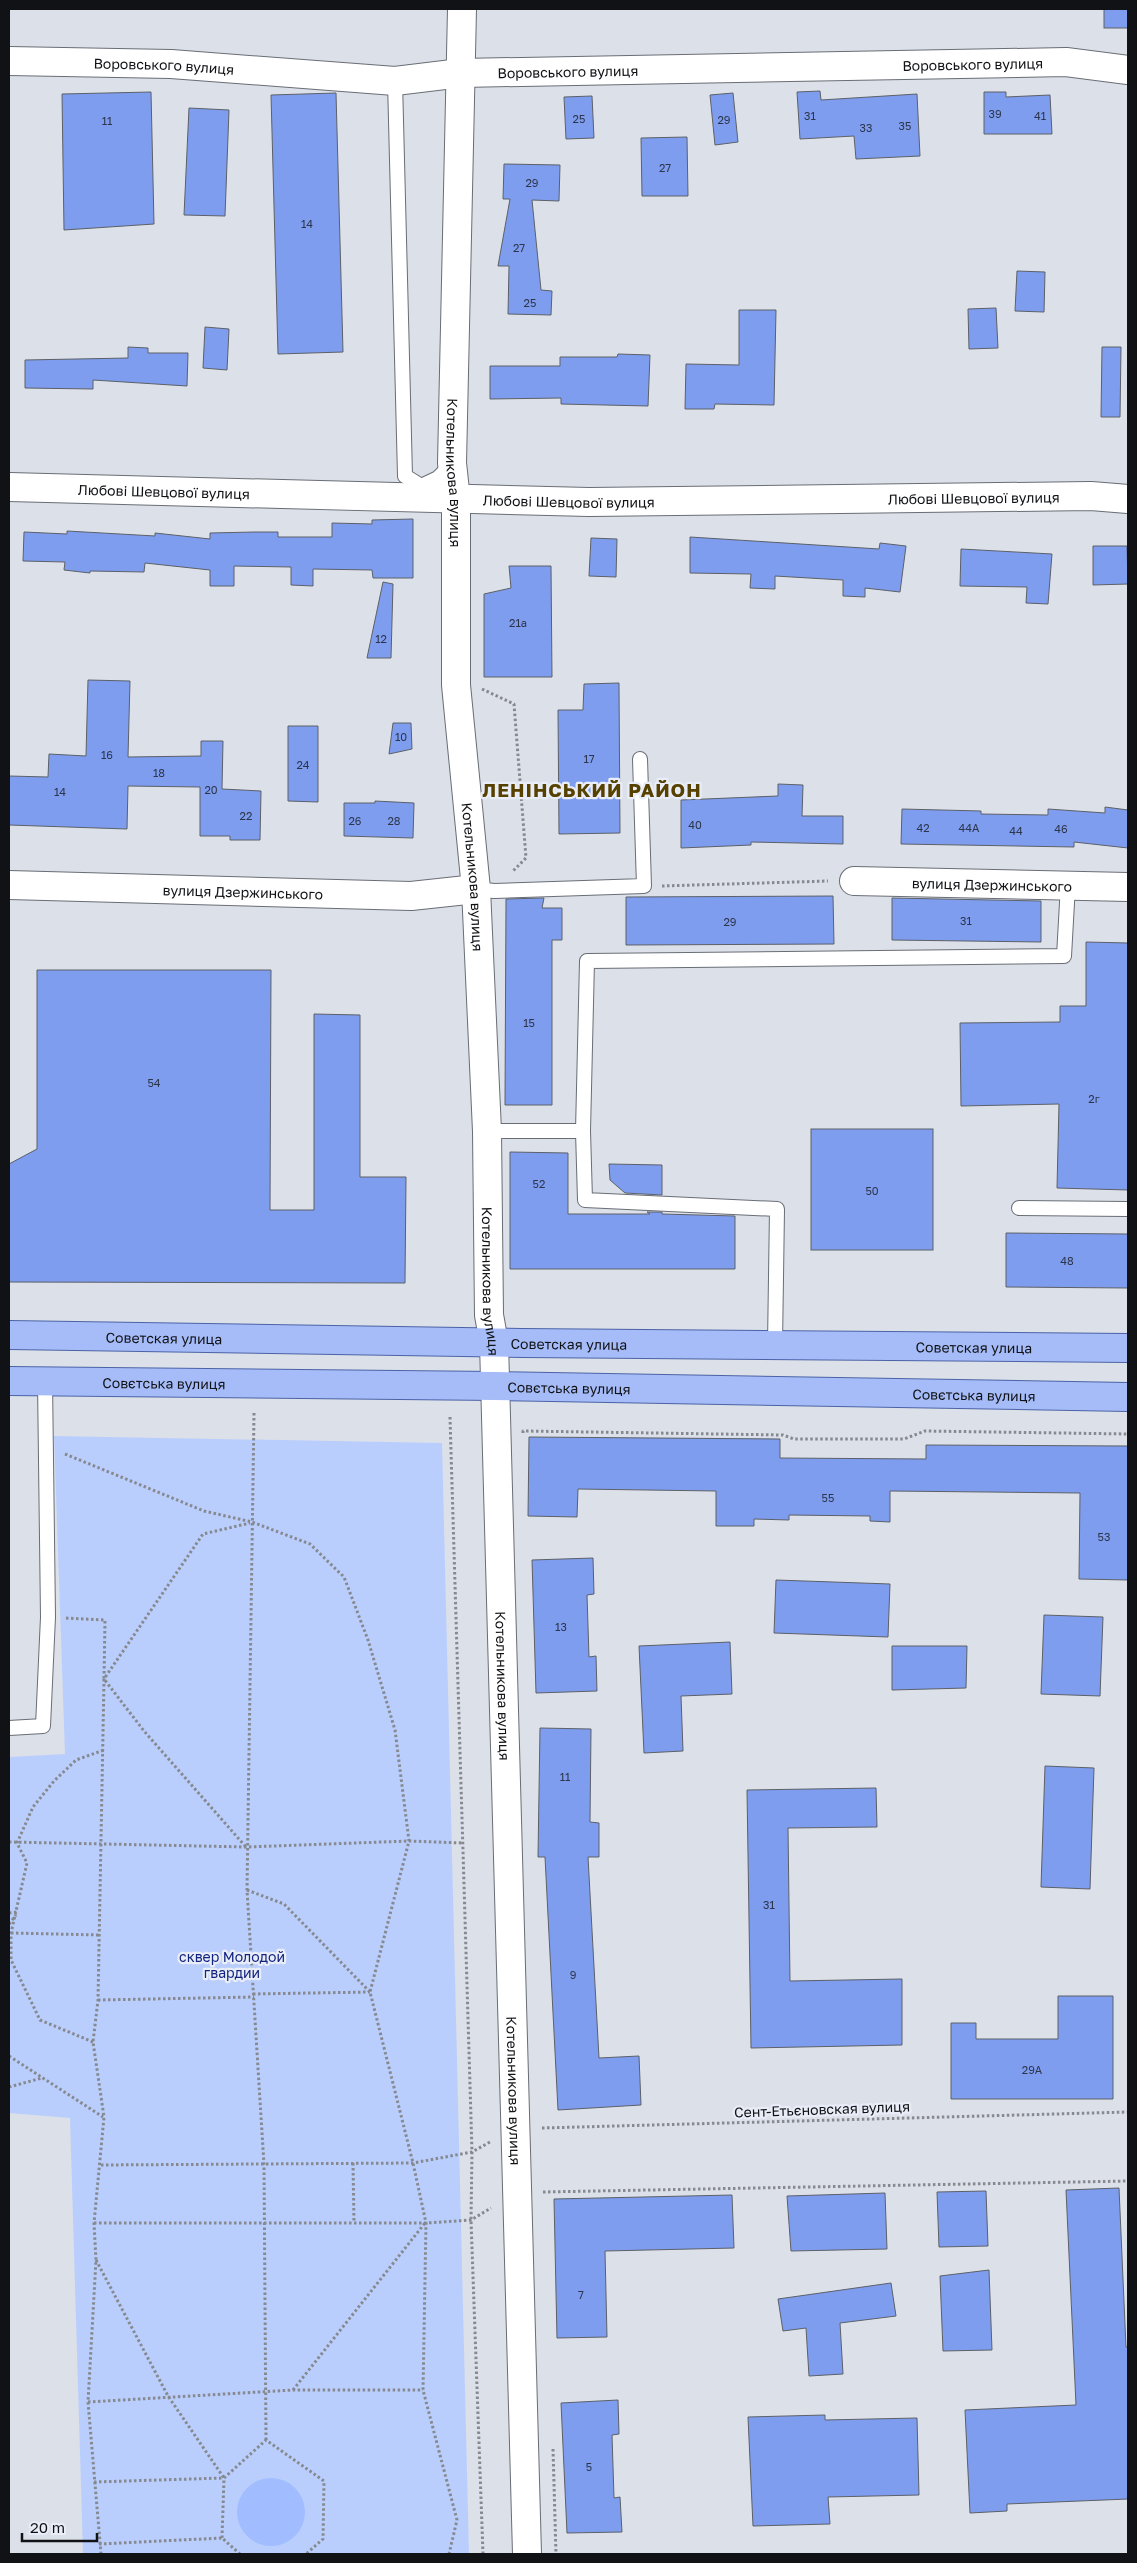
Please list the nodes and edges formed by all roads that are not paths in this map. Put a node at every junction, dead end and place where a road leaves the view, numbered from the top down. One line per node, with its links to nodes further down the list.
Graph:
1 (462, 9): 4 (street, Котельникова вулиця)
2 (9, 61): 5 (street, Воровського вулиця)
3 (1128, 70): 4 (street, Воровського вулиця)
4 (461, 73): 5 (street, Воровського вулиця); 6 (street, Котельникова вулиця)
5 (395, 81): 6 (lane)
6 (452, 463): 9 (street, Котельникова вулиця)
7 (9, 487): 9 (street, Любові Шевцової вулиця)
8 (1128, 499): 9 (street, Любові Шевцової вулиця)
9 (456, 500): 15 (street, Котельникова вулиця)
10 (640, 759): 15 (lane)
11 (854, 881): 13 (street, вулиця Дзержинського)
12 (9, 885): 15 (street, вулиця Дзержинського)
13 (1068, 885): 14 (street, вулиця Дзержинського); 17 (lane)
14 (1128, 887)
15 (476, 889): 16 (street, Котельникова вулиця)
16 (487, 1131): 17 (lane); 21 (street, Котельникова вулиця)
17 (583, 1131): 22 (lane)
18 (1019, 1208): 19 (lane)
19 (1128, 1209)
20 (9, 1335): 21 (main road, Советская улица)
21 (494, 1343): 22 (main road, Советская улица); 26 (street, Котельникова вулиця)
22 (775, 1345): 23 (main road, Советская улица)
23 (1128, 1348)
24 (9, 1381): 25 (main road, Совєтська вулиця)
25 (45, 1381): 26 (main road, Совєтська вулиця); 28 (lane)
26 (495, 1386): 27 (main road, Совєтська вулиця); 29 (street, Котельникова вулиця)
27 (1128, 1397)
28 (9, 1728)
29 (528, 2554)

